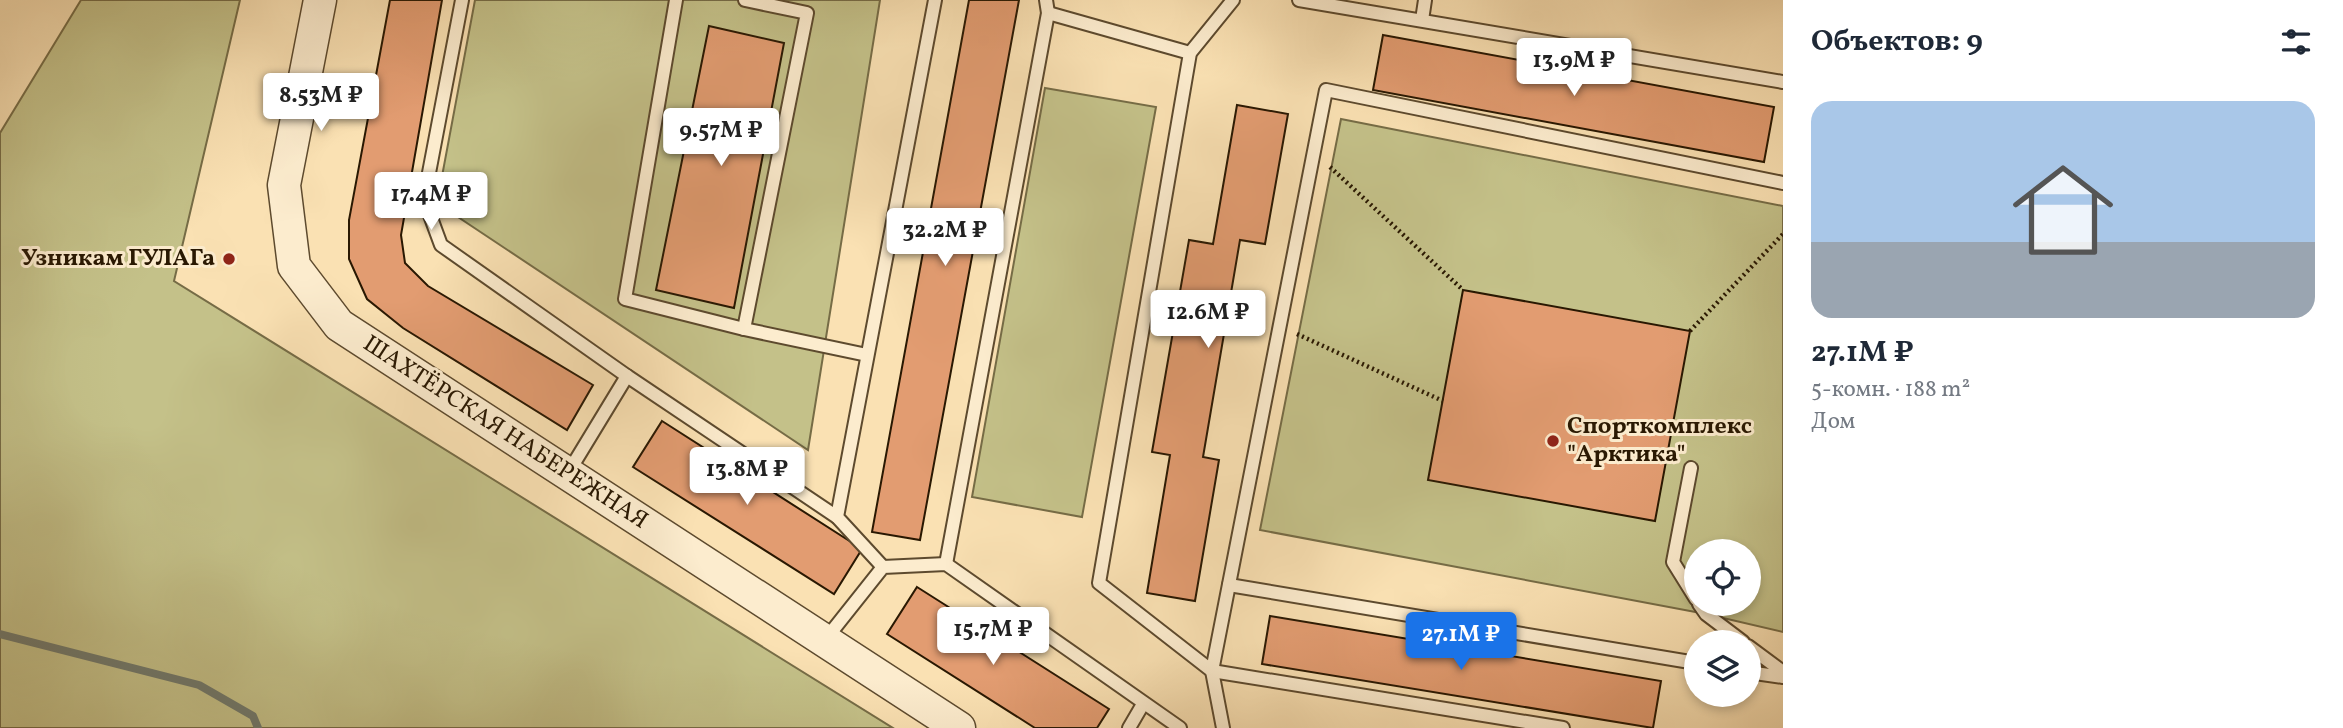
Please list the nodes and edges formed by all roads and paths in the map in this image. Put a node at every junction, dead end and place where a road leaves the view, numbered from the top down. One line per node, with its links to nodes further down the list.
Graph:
1 (320, 0): 24 (street, ШАХТЁРСКАЯ НАБЕРЕЖНАЯ)
2 (461, 0): 21 (lane)
3 (676, 0): 18 (lane)
4 (745, 0): 18 (lane)
5 (935, 0): 20 (lane)
6 (1233, 0): 11 (lane)
7 (1299, 0): 10 (lane)
8 (1425, 0): 10 (lane)
9 (1047, 6): 11 (lane); 26 (lane)
10 (1422, 20): 12 (lane)
11 (1190, 53): 35 (lane)
12 (1783, 82)
13 (1314, 152): 14 (lane); 16 (path); 17 (lane)
14 (1783, 183)
15 (1783, 234): 19 (path)
16 (1463, 290)
17 (1280, 326): 22 (path); 29 (lane)
18 (744, 329): 20 (lane)
19 (1690, 331)
20 (867, 355): 25 (lane)
21 (627, 376): 24 (lane); 25 (lane)
22 (1443, 401)
23 (1691, 468): 28 (lane)
24 (567, 473): 32 (street, ШАХТЁРСКАЯ НАБЕРЕЖНАЯ)
25 (837, 517): 27 (lane)
26 (946, 564): 27 (lane); 38 (lane)
27 (883, 567): 32 (lane)
28 (1684, 580)
29 (1229, 585): 34 (lane); 35 (lane)
30 (1709, 616): 31 (lane)
31 (1727, 630)
32 (824, 640): 39 (street, ШАХТЁРСКАЯ НАБЕРЕЖНАЯ)
33 (1761, 657): 37 (lane)
34 (1684, 661)
35 (1212, 671): 42 (lane); 43 (lane)
36 (1761, 673): 37 (lane)
37 (1783, 675)
38 (1143, 704): 40 (lane); 41 (lane)
39 (959, 728)
40 (1129, 728)
41 (1180, 728)
42 (1223, 728)
43 (1563, 728)

